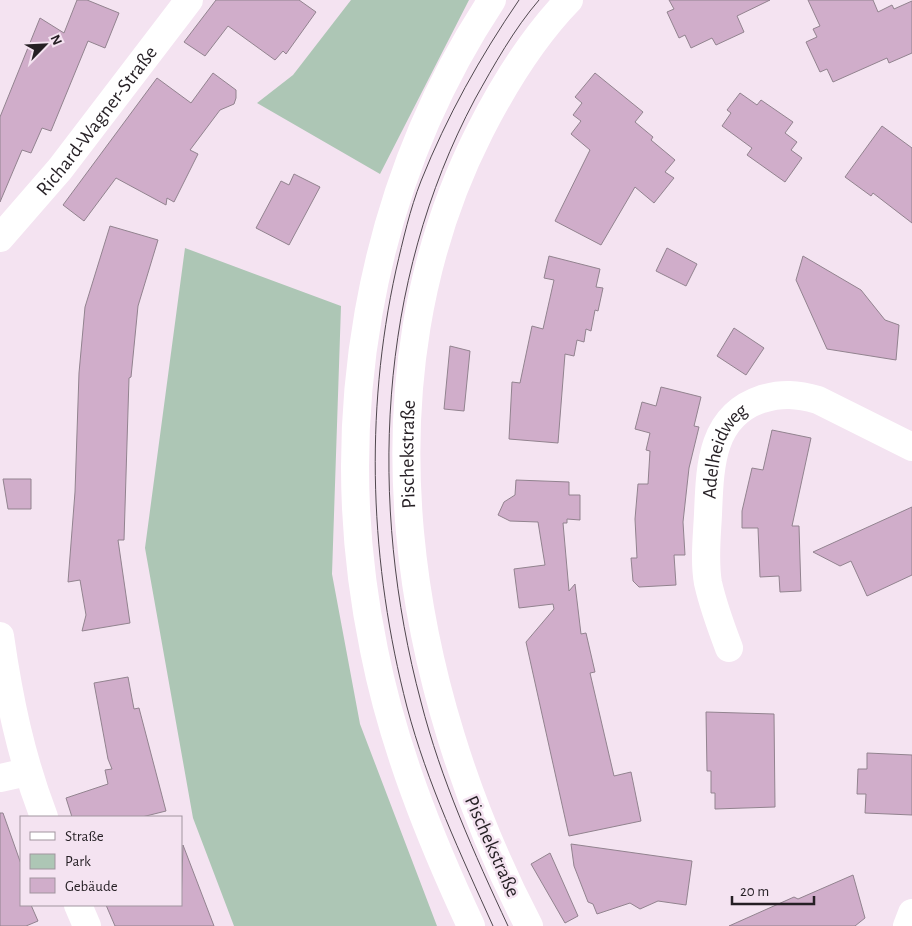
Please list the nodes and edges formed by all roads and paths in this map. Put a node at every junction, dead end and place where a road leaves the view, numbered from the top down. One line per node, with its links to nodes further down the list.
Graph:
1 (189, 0): 4 (main road, Richard-Wagner-Straße)
2 (492, 0): 14 (main road)
3 (569, 0): 15 (main road, Pischekstraße)
4 (0, 238)
5 (912, 447): 7 (main road, Adelheidweg)
6 (0, 636): 8 (main road)
7 (729, 648)
8 (27, 772): 9 (main road); 10 (main road)
9 (0, 778)
10 (44, 816)
11 (78, 906): 13 (main road)
12 (912, 913): 16 (main road)
13 (87, 926)
14 (472, 926)
15 (530, 926)
16 (907, 926)

